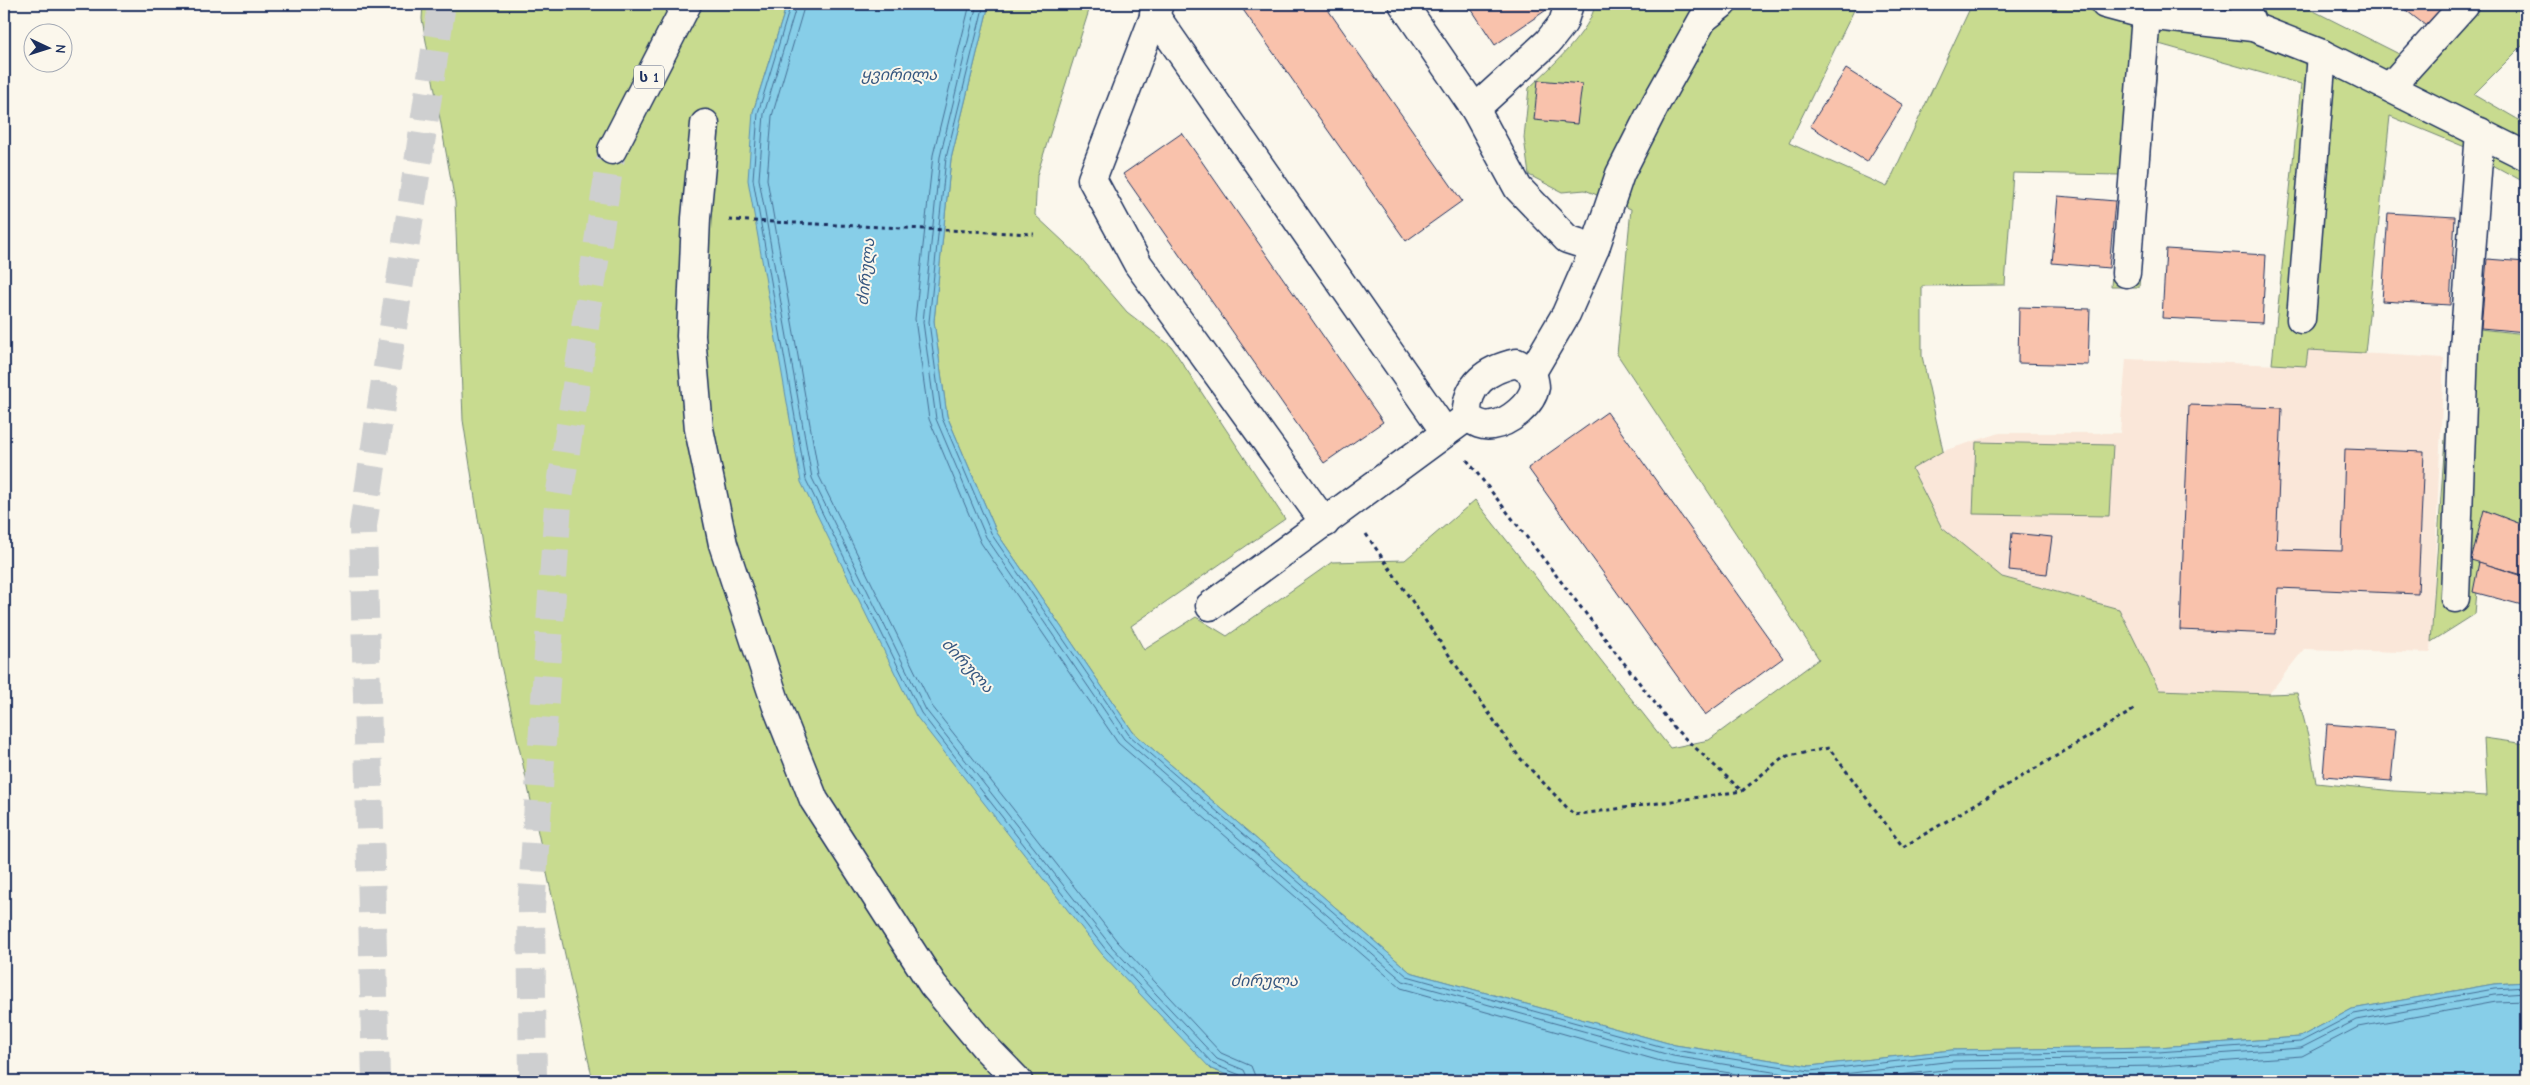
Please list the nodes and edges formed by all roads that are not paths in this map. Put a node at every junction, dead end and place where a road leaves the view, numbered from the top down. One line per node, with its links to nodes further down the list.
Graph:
1 (687, 4): 15 (main road, ს 1)
2 (1403, 4): 12 (main road)
3 (1569, 4): 12 (main road)
4 (1722, 4): 17 (main road)
5 (2105, 4): 8 (main road)
6 (2466, 4): 11 (main road)
7 (1156, 9): 21 (main road); 22 (main road)
8 (2146, 15): 9 (main road); 18 (main road)
9 (2249, 16): 10 (main road)
10 (2322, 54): 11 (main road); 19 (main road)
11 (2390, 87): 14 (main road)
12 (1475, 108): 17 (main road)
13 (705, 124): 25 (main road)
14 (2480, 132): 16 (main road); 23 (main road)
15 (612, 150)
16 (2526, 156)
17 (1595, 248): 20 (main road)
18 (2126, 273)
19 (2301, 319)
20 (1532, 372): 21 (main road); 21 (main road)
21 (1456, 424): 22 (main road)
22 (1325, 523): 24 (main road)
23 (2455, 598)
24 (1210, 606)
25 (1018, 1081)

